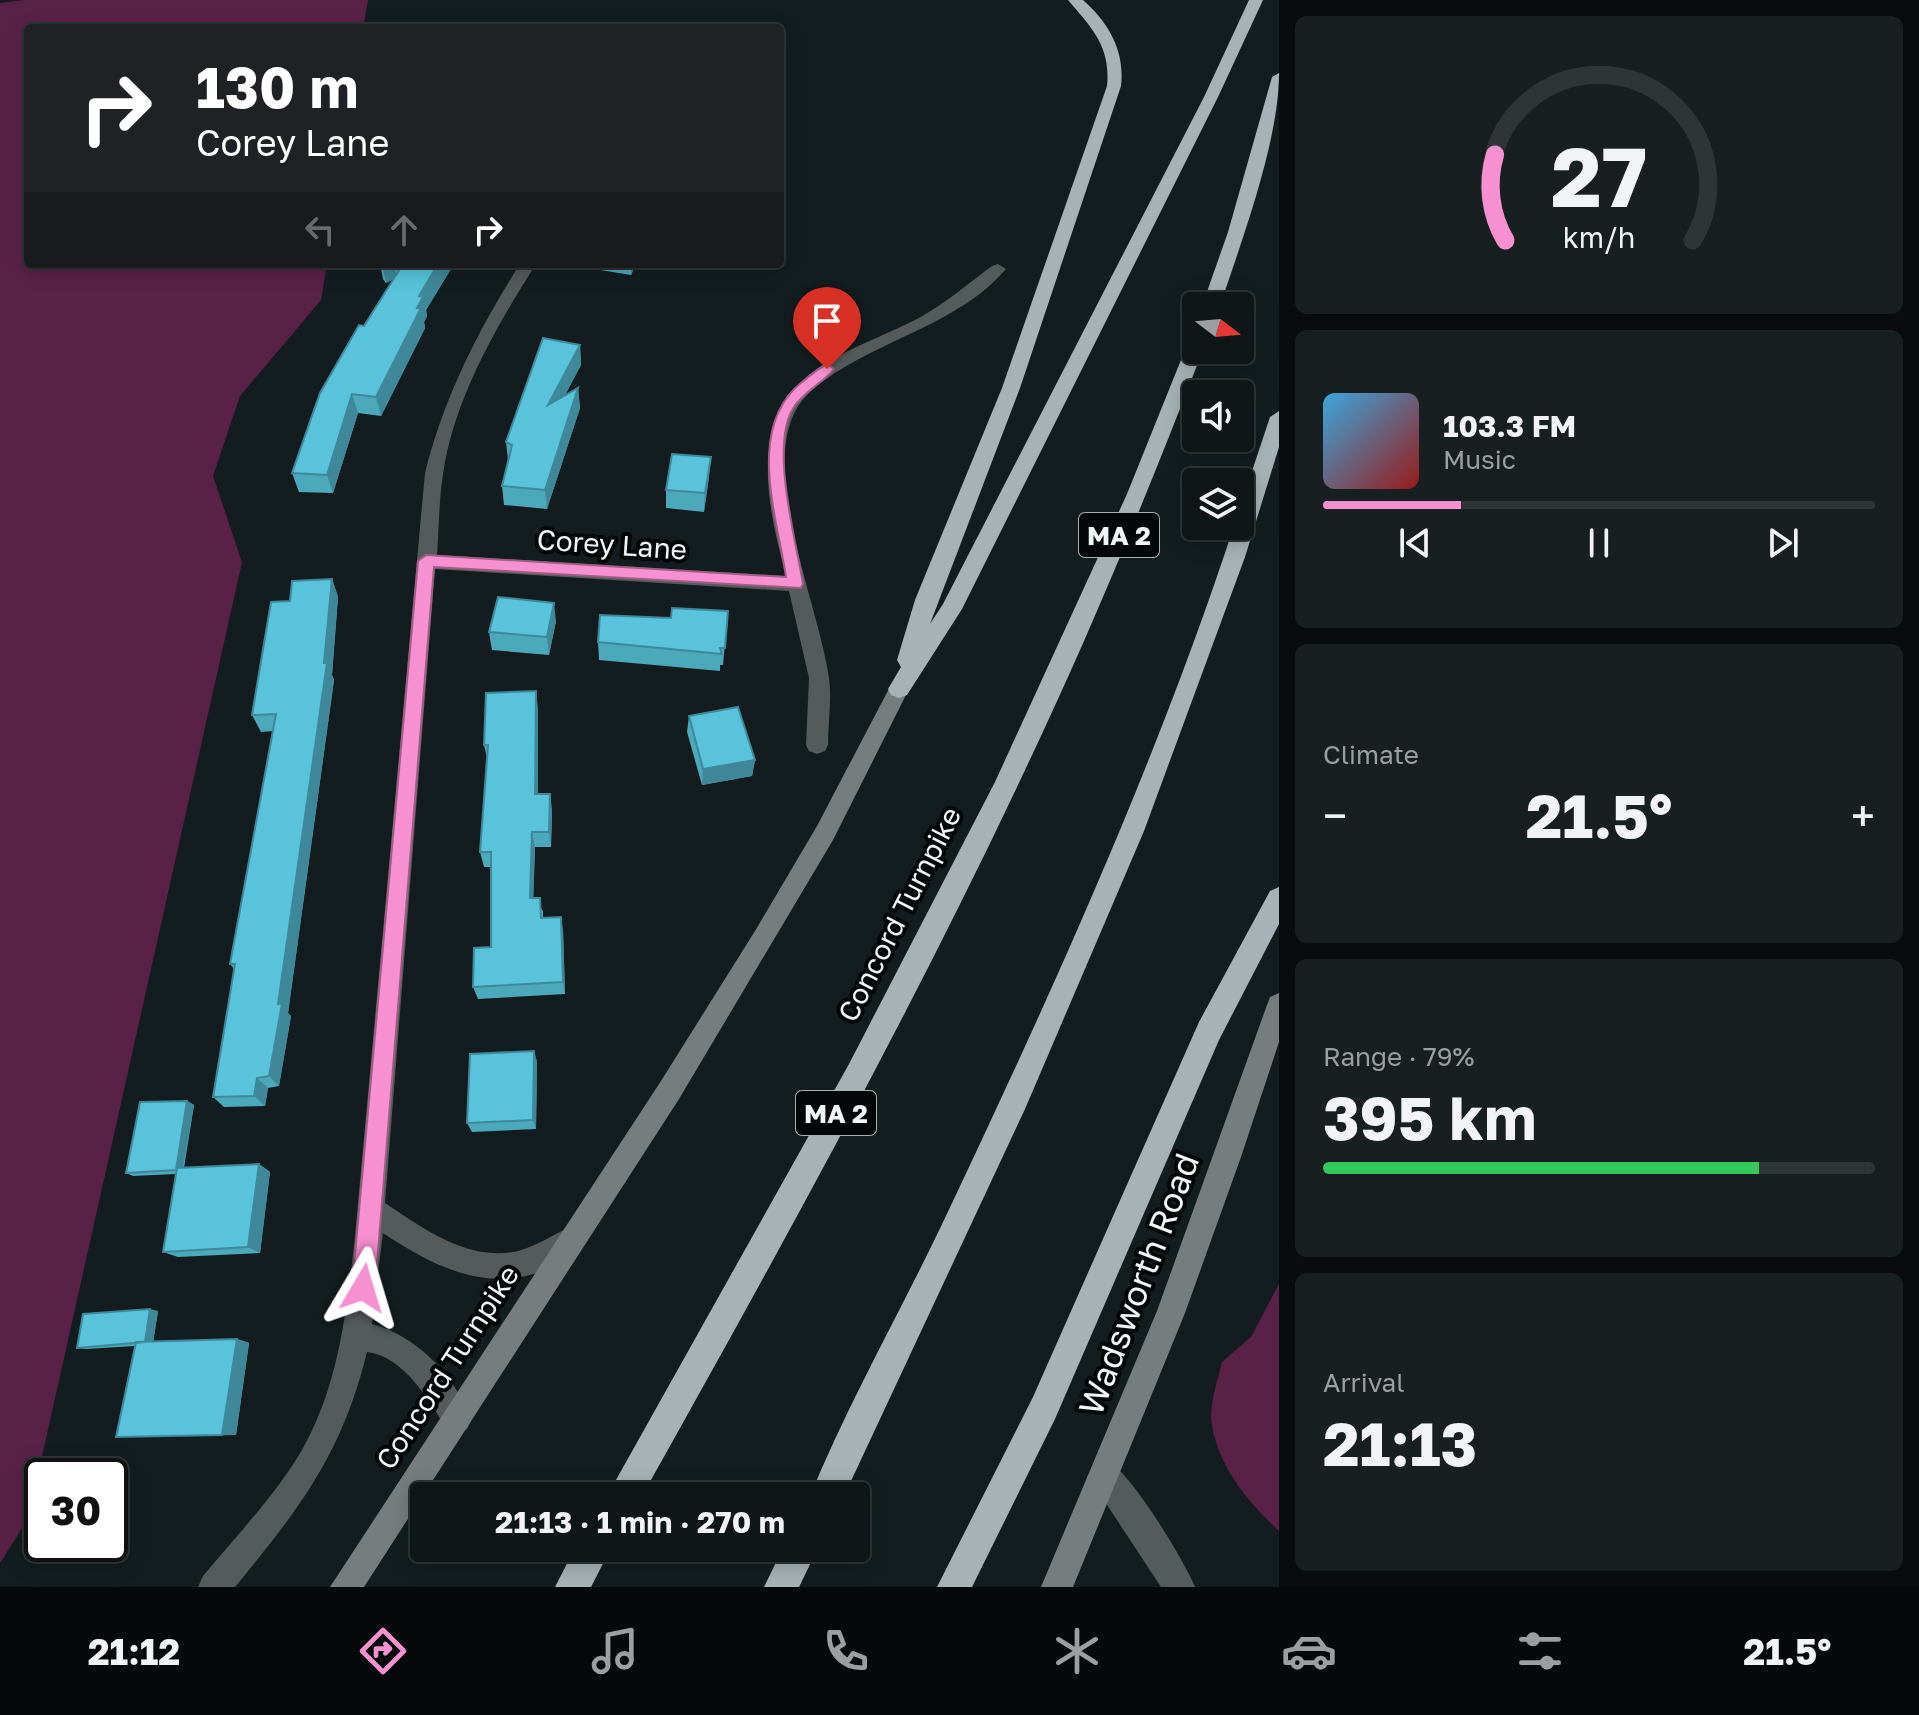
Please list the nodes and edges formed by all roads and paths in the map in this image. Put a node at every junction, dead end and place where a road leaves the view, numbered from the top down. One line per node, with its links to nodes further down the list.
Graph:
1 (1075, 0): 11 (highway)
2 (1256, 0): 11 (highway)
3 (1279, 77): 6 (highway)
4 (526, 268): 9 (street)
5 (998, 269): 10 (street)
6 (1216, 292)
7 (1188, 364): 20 (highway, Concord Turnpike / MA 2)
8 (1279, 417): 21 (highway)
9 (426, 561): 10 (street, Corey Lane); 15 (street)
10 (795, 584): 12 (street)
11 (899, 689): 16 (main road, Concord Turnpike)
12 (817, 745)
13 (1279, 899): 28 (highway)
14 (1279, 1005): 19 (main road, Wadsworth Road)
15 (371, 1209): 16 (street); 17 (street)
16 (571, 1241): 18 (main road, Concord Turnpike)
17 (356, 1336): 18 (street); 24 (street)
18 (457, 1419): 25 (main road, Concord Turnpike)
19 (1105, 1474): 29 (main road, Wadsworth Road); 30 (street)
20 (632, 1482)
21 (834, 1482)
22 (586, 1562): 26 (highway)
23 (794, 1562): 27 (highway)
24 (214, 1587)
25 (346, 1587)
26 (572, 1587)
27 (781, 1587)
28 (954, 1587)
29 (1057, 1587)
30 (1179, 1587)

